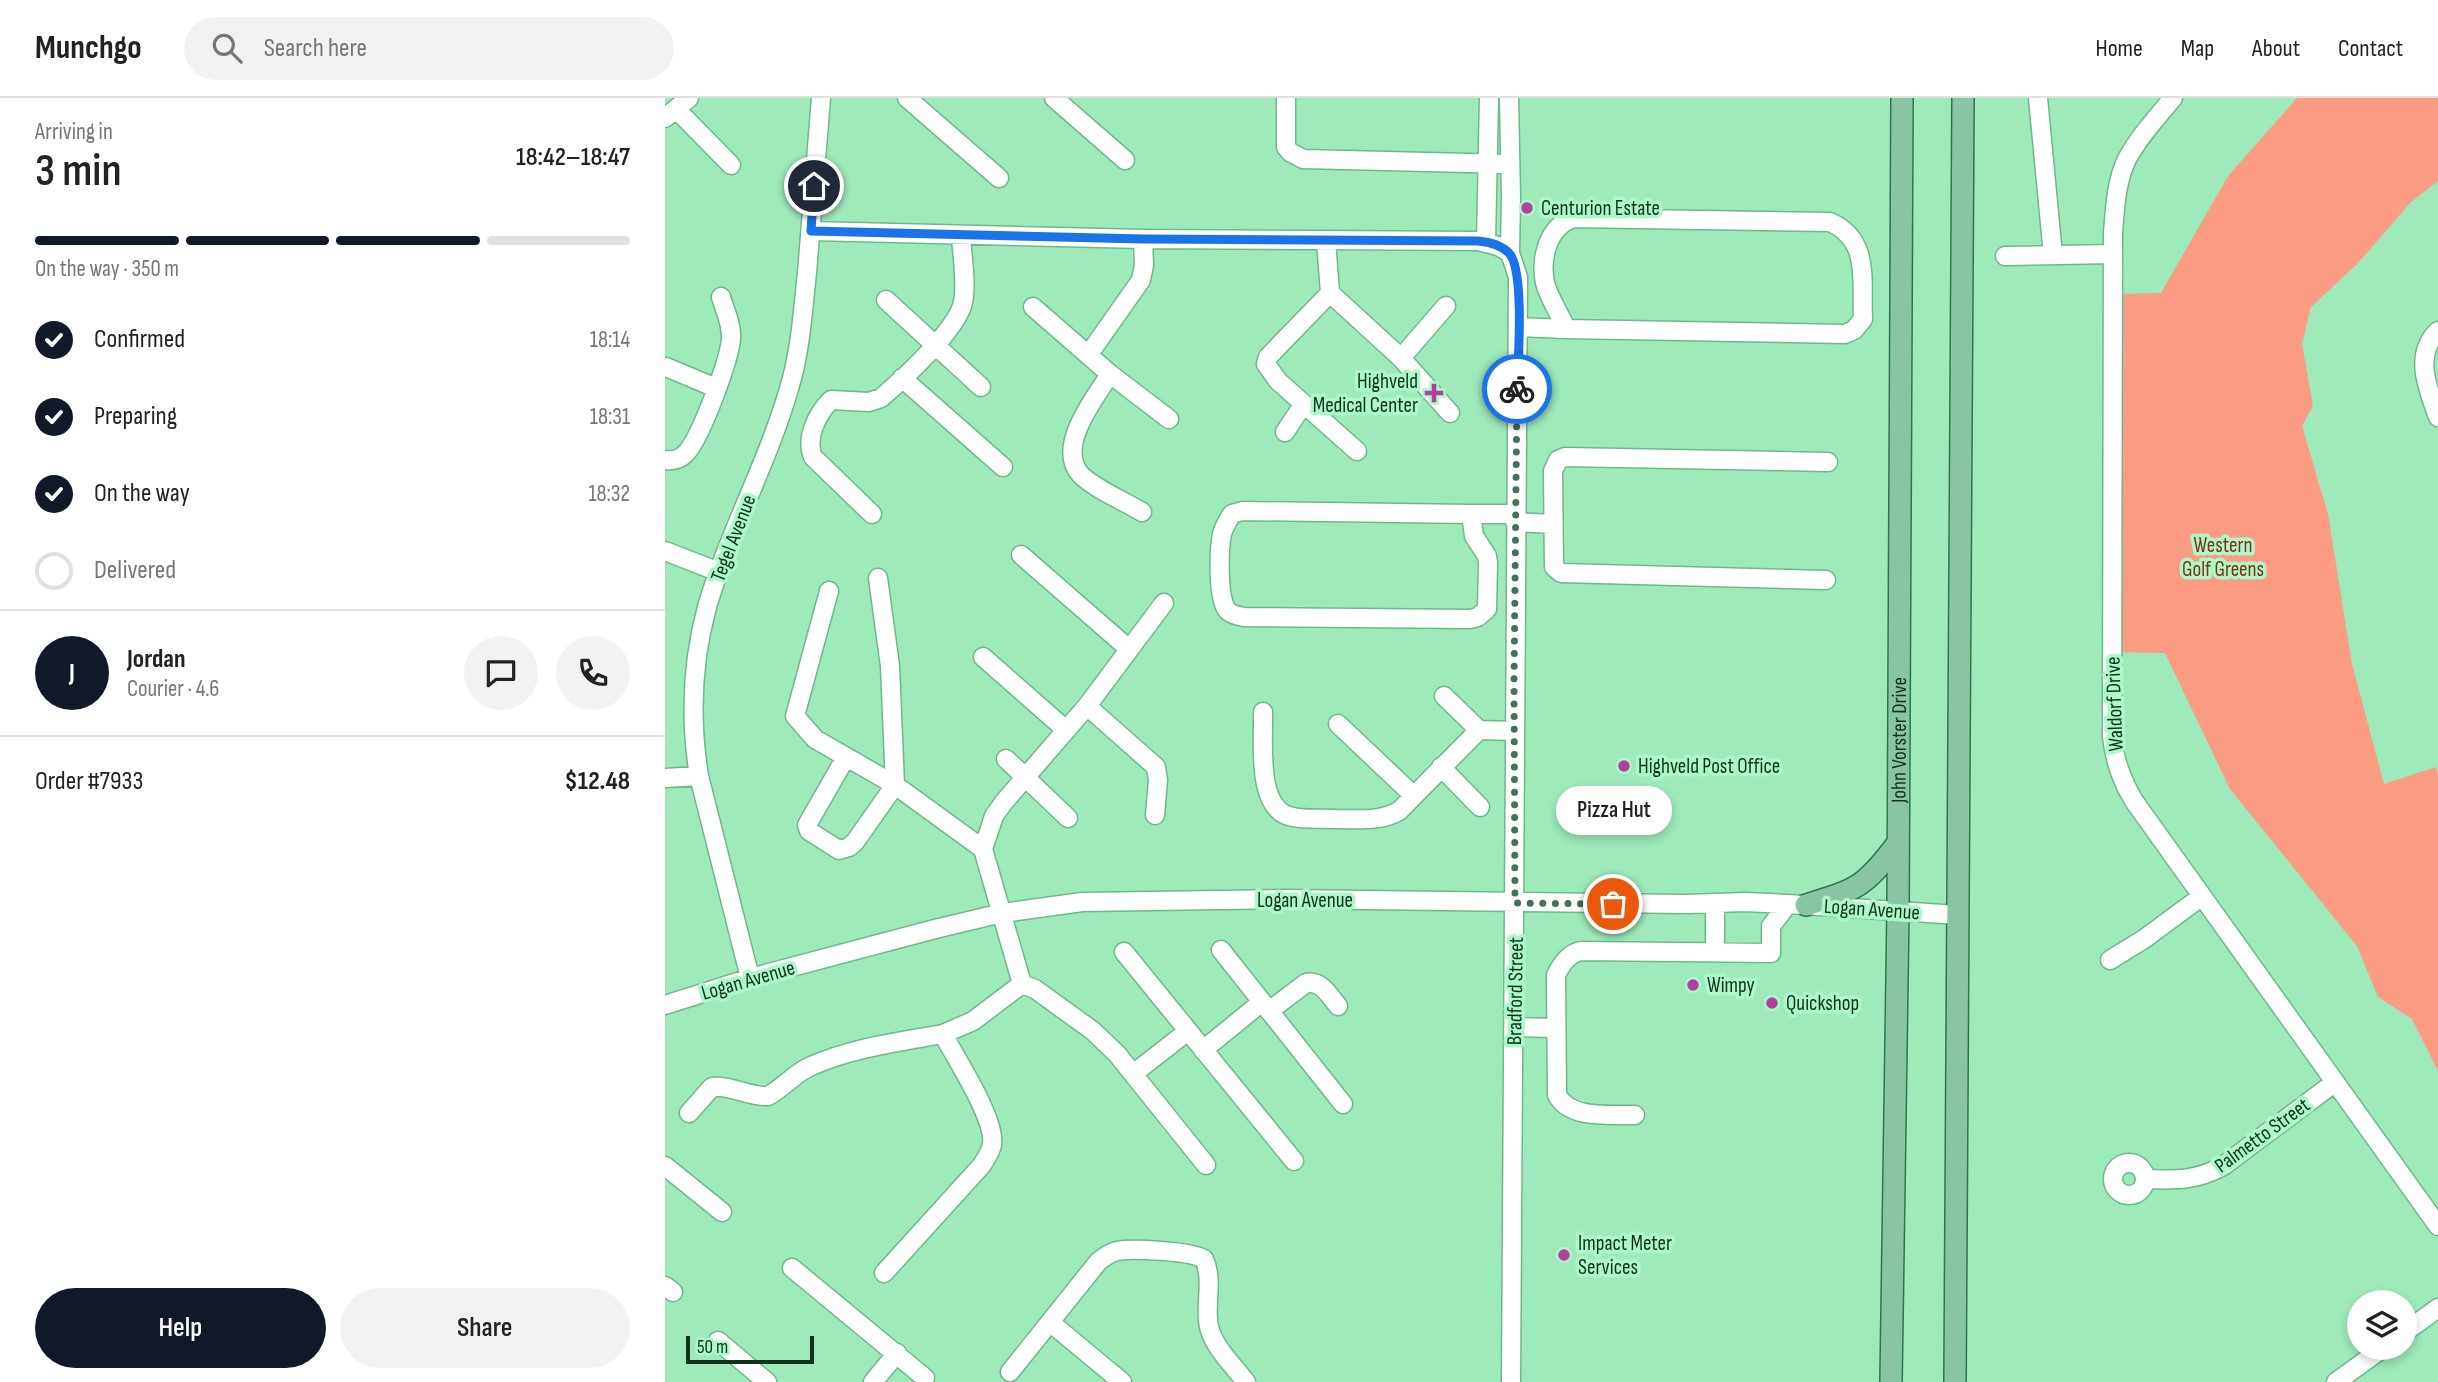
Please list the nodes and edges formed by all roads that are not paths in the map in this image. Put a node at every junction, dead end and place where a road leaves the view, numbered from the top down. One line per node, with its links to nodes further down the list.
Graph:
1 (821, 98): 17 (street, Tegel Avenue)
2 (907, 98): 16 (street)
3 (1054, 98): 12 (street)
4 (1286, 98): 13 (street)
5 (1489, 98): 13 (street)
6 (1509, 98): 15 (street, Bradford Street)
7 (1902, 98): 83 (main road, John Vorster Drive)
8 (1963, 98): 91 (main road)
9 (2038, 98): 24 (street)
10 (2173, 98): 23 (street, Waldorf Drive)
11 (677, 109): 14 (street)
12 (1125, 160)
13 (1487, 162): 15 (street); 21 (street)
14 (731, 164)
15 (1510, 164): 22 (street, Bradford Street)
16 (999, 178)
17 (811, 231): 18 (street); 58 (street, Tegel Avenue)
18 (961, 236): 19 (street); 34 (street)
19 (1143, 239): 20 (street); 35 (street)
20 (1326, 240): 21 (street); 26 (street)
21 (1486, 242): 22 (street)
22 (1510, 253): 31 (street, Bradford Street)
23 (2113, 254): 24 (street); 85 (street, Waldorf Drive)
24 (2053, 255): 25 (street)
25 (2005, 256)
26 (1330, 293): 36 (street); 42 (street)
27 (720, 297): 41 (street)
28 (886, 300): 34 (street)
29 (1445, 306): 36 (street)
30 (1033, 307): 35 (street)
31 (1518, 327): 32 (street); 54 (street, Bradford Street)
32 (1566, 329): 32 (street)
33 (2438, 331): 44 (street)
34 (935, 345): 39 (street); 40 (street)
35 (1089, 354): 38 (street)
36 (1401, 358): 43 (street)
37 (666, 367): 41 (street)
38 (1110, 374): 45 (street); 51 (street)
39 (902, 378): 50 (street); 52 (street)
40 (981, 387)
41 (716, 388): 48 (street)
42 (1303, 405): 46 (street); 47 (street)
43 (1450, 413)
44 (2438, 417)
45 (1169, 419)
46 (1286, 432)
47 (1357, 451)
48 (665, 460)
49 (1828, 462): 55 (street)
50 (1003, 467)
51 (1142, 512)
52 (872, 514)
53 (1471, 514): 53 (street); 54 (street)
54 (1515, 518): 55 (street); 71 (street, Bradford Street)
55 (1552, 524): 60 (street)
56 (665, 551): 58 (street)
57 (1021, 555): 63 (street)
58 (719, 572): 75 (street, Tegel Avenue)
59 (878, 578): 78 (street)
60 (1826, 580)
61 (829, 591): 72 (street)
62 (1164, 603): 63 (street)
63 (1129, 649): 66 (street)
64 (983, 657): 69 (street)
65 (1444, 696): 70 (street)
66 (1087, 706): 69 (street); 81 (street)
67 (1263, 712): 79 (street)
68 (1338, 724): 79 (street)
69 (1066, 730): 77 (street)
70 (1479, 730): 71 (street); 74 (street)
71 (1514, 731): 86 (street, Bradford Street)
72 (846, 757): 78 (street); 78 (street)
73 (1006, 759): 77 (street)
74 (1441, 767): 79 (street); 80 (street)
75 (699, 776): 76 (street); 96 (street, Tegel Avenue)
76 (665, 778)
77 (1027, 778): 82 (street); 84 (street)
78 (895, 785): 84 (street)
79 (1414, 796)
80 (1480, 807)
81 (1155, 815)
82 (1068, 818)
83 (1897, 844): 88 (main road); 89 (main road, John Vorster Drive)
84 (983, 849): 90 (street)
85 (2201, 897): 95 (street); 107 (street, Waldorf Drive)
86 (1515, 903): 87 (street, Logan Avenue); 90 (street, Logan Avenue); 101 (street, Bradford Street)
87 (1715, 904): 88 (street, Logan Avenue); 93 (street)
88 (1797, 904): 89 (street, Logan Avenue); 93 (street)
89 (1898, 910): 91 (street, Logan Avenue); 132 (main road, John Vorster Drive)
90 (1002, 913): 96 (street, Logan Avenue); 97 (street)
91 (1959, 915): 133 (main road)
92 (1220, 950): 100 (street)
93 (1715, 951): 102 (street)
94 (1124, 952): 103 (street)
95 (2110, 960)
96 (750, 978): 98 (street, Logan Avenue)
97 (1022, 984): 104 (street); 106 (street)
98 (665, 1005)
99 (1338, 1006): 100 (street)
100 (1265, 1007): 105 (street); 108 (street)
101 (1514, 1027): 102 (street); 131 (street, Bradford Street)
102 (1555, 1028): 110 (street)
103 (1188, 1031): 105 (street); 106 (street)
104 (943, 1034): 109 (street); 118 (street)
105 (1203, 1050): 111 (street)
106 (1133, 1074): 112 (street)
107 (2334, 1083): 114 (street, Palmetto Street); 116 (street, Waldorf Drive)
108 (1343, 1104)
109 (689, 1113)
110 (1635, 1115)
111 (1294, 1161)
112 (1206, 1164)
113 (665, 1166): 115 (street)
114 (2145, 1179)
115 (722, 1212)
116 (2438, 1226)
117 (792, 1268): 123 (street)
118 (884, 1273)
119 (2438, 1308): 121 (street)
120 (1051, 1323): 125 (street); 129 (street); 130 (street)
121 (2417, 1323)
122 (718, 1341): 127 (street)
123 (897, 1353): 126 (street); 128 (street)
124 (2366, 1360): 134 (street)
125 (1010, 1372)
126 (925, 1378)
127 (767, 1382)
128 (873, 1382)
129 (1122, 1382)
130 (1246, 1382)
131 (1511, 1382)
132 (1891, 1382)
133 (1955, 1382)
134 (2336, 1382)

